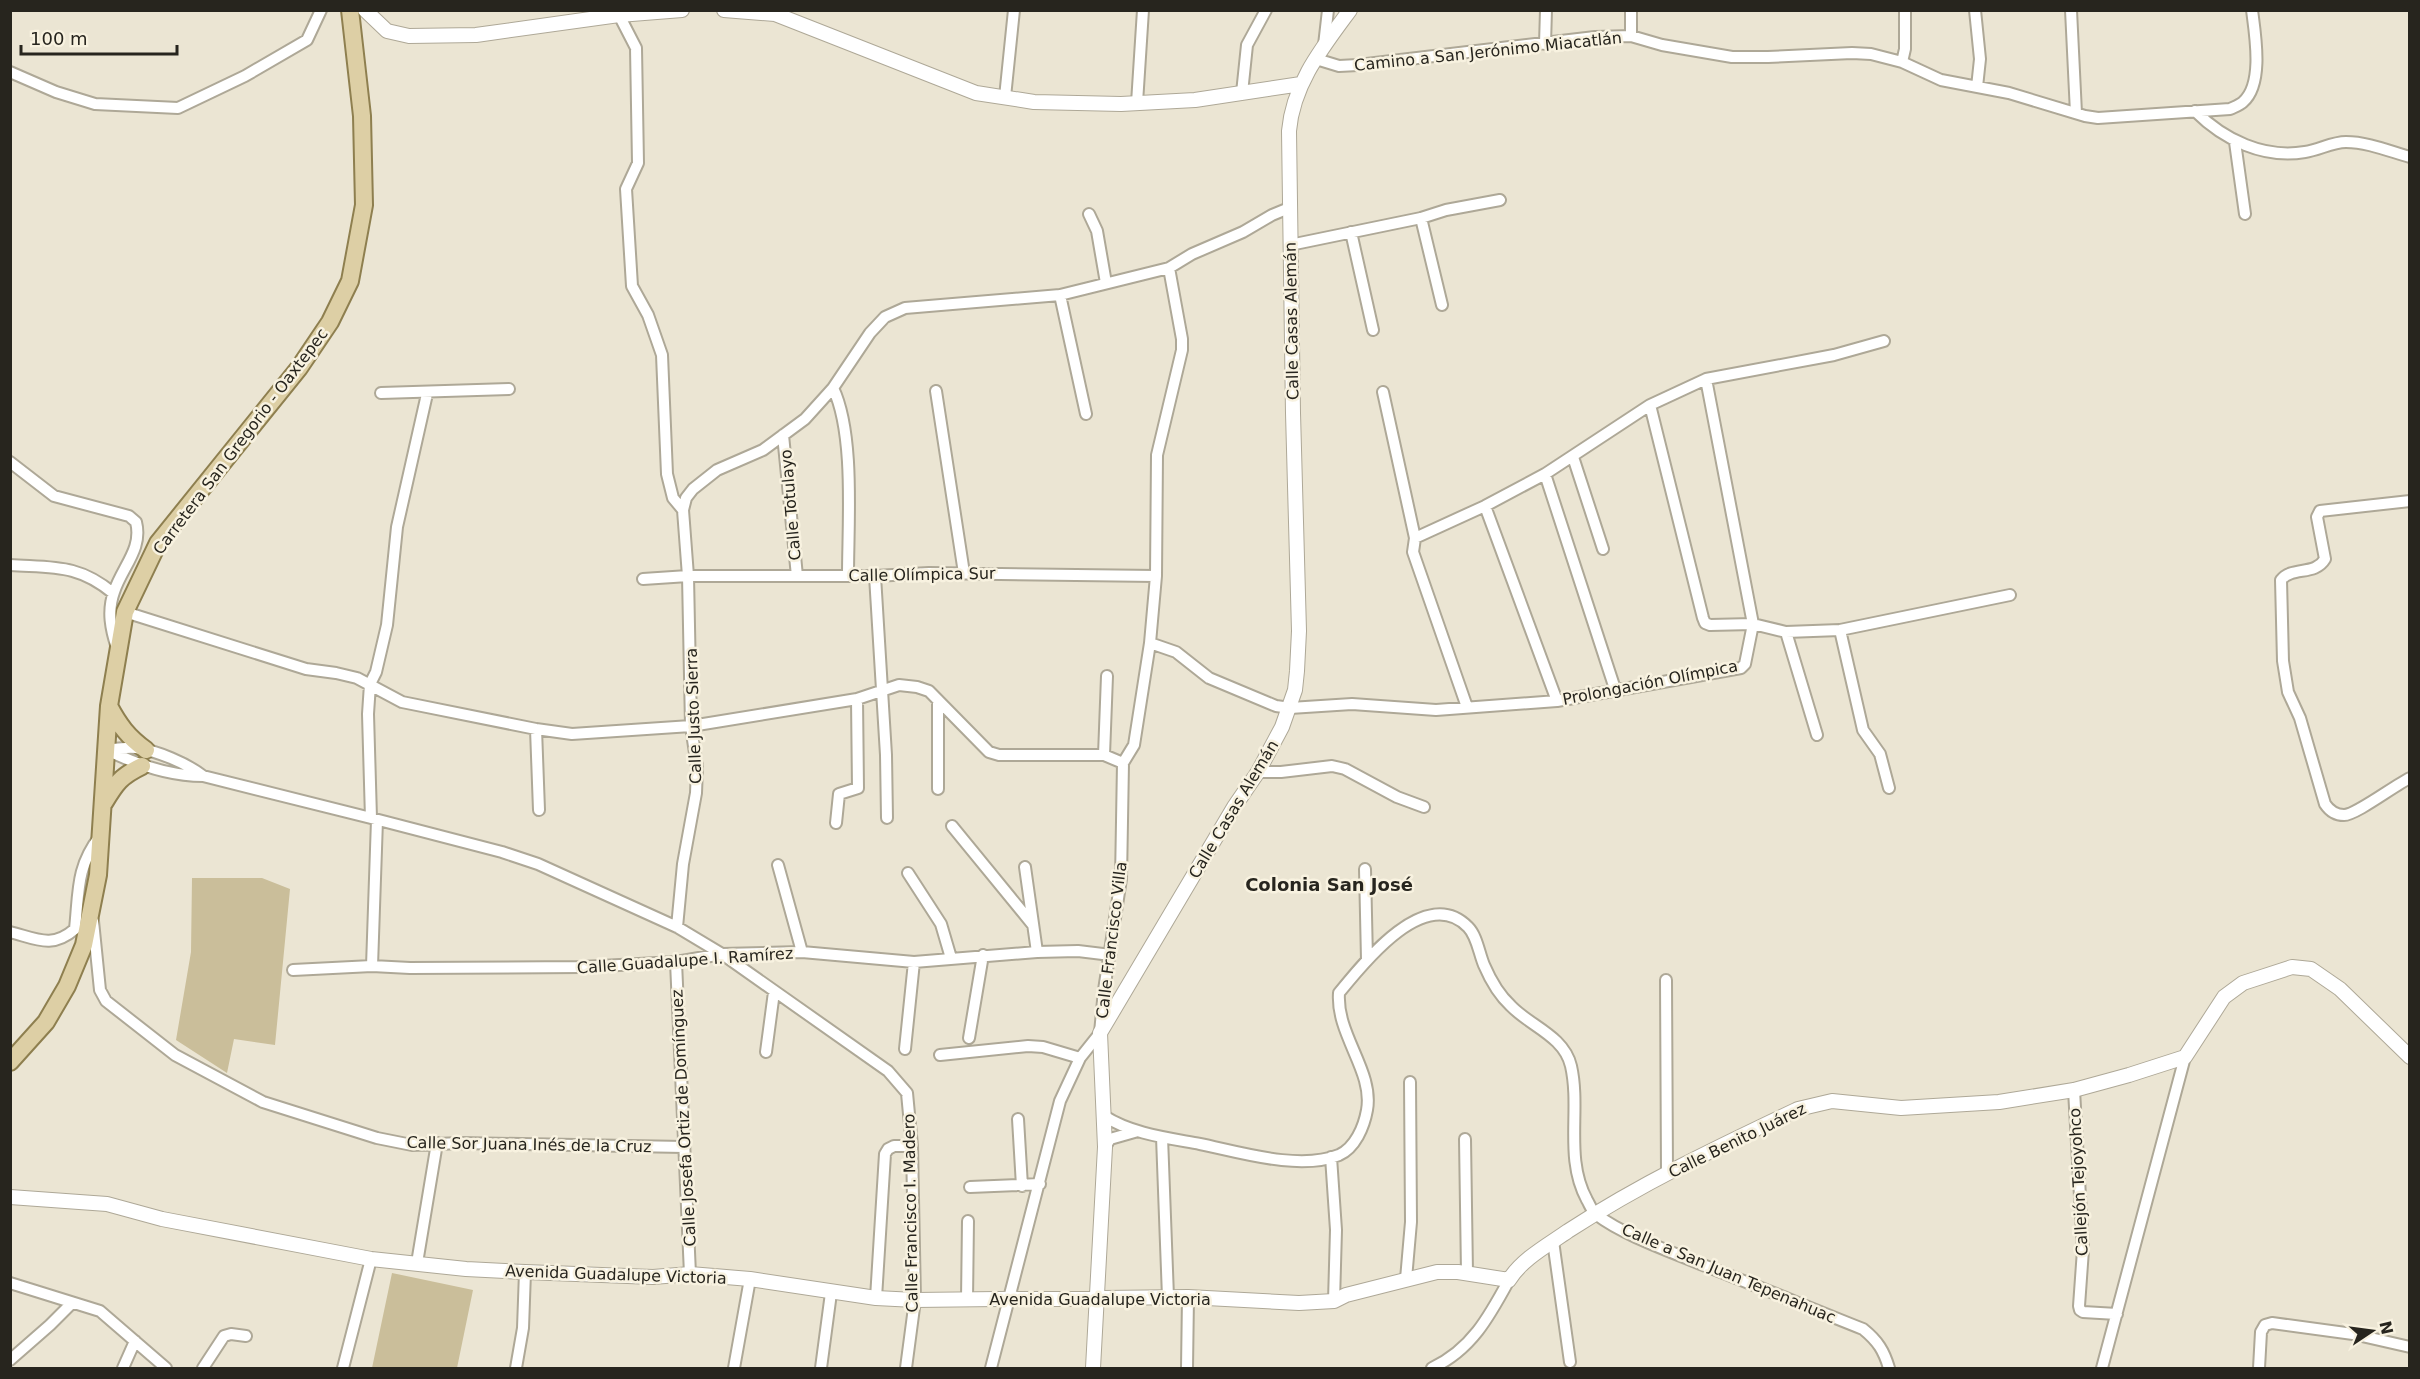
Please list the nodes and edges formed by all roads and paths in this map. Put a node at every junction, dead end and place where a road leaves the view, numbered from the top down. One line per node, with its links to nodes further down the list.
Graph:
1 (321, 10): 23 (street)
2 (350, 10): 74 (main road, Carretera San Gregorio - Oaxtepec)
3 (365, 10): 17 (street)
4 (682, 10): 17 (street)
5 (724, 10): 27 (street)
6 (1014, 10): 27 (street)
7 (1143, 10): 28 (street)
8 (1266, 10): 26 (street)
9 (1328, 10): 20 (street)
10 (1350, 10): 20 (street, Calle Casas Alemán)
11 (1546, 10): 19 (street)
12 (1631, 10): 18 (street)
13 (1905, 10): 22 (street)
14 (1975, 10): 25 (street)
15 (2071, 10): 30 (street)
16 (2252, 10): 29 (street, Camino a San Jerónimo Miacatlán)
17 (619, 15): 61 (street)
18 (1631, 36): 19 (street, Camino a San Jerónimo Miacatlán); 22 (street, Camino a San Jerónimo Miacatlán)
19 (1545, 44): 21 (street, Camino a San Jerónimo Miacatlán)
20 (1324, 45): 21 (street, Calle Casas Alemán)
21 (1316, 59): 24 (street, Calle Casas Alemán)
22 (1902, 62): 25 (street, Camino a San Jerónimo Miacatlán)
23 (10, 72)
24 (1301, 84): 26 (street); 34 (street, Calle Casas Alemán)
25 (1977, 87): 30 (street, Camino a San Jerónimo Miacatlán)
26 (1242, 93): 28 (street)
27 (1005, 97): 28 (street)
28 (1137, 103)
29 (2195, 111): 30 (street, Camino a San Jerónimo Miacatlán); 31 (street)
30 (2076, 113)
31 (2235, 142): 32 (street); 36 (street)
32 (2409, 157)
33 (1500, 200): 37 (street)
34 (1289, 208): 39 (street, Calle Casas Alemán); 40 (street)
35 (1089, 214): 41 (street)
36 (2245, 214)
37 (1421, 218): 38 (street); 43 (street)
38 (1351, 232): 39 (street); 44 (street)
39 (1290, 245): 89 (street, Calle Casas Alemán)
40 (1169, 268): 41 (street); 70 (street, Calle Francisco Villa)
41 (1106, 283): 42 (street)
42 (1060, 295): 47 (street); 54 (street)
43 (1442, 305)
44 (1373, 330)
45 (1884, 341): 46 (street)
46 (1706, 379): 53 (street); 75 (street)
47 (833, 388): 55 (street); 66 (street)
48 (508, 389): 52 (street)
49 (936, 392): 65 (street)
50 (1383, 392): 62 (street)
51 (381, 393): 52 (street)
52 (427, 394): 81 (street)
53 (1650, 405): 56 (street); 75 (street)
54 (1086, 414)
55 (783, 435): 61 (street); 68 (street, Calle Totulayo)
56 (1573, 457): 58 (street); 63 (street)
57 (10, 462): 72 (street)
58 (1545, 474): 60 (street); 83 (street)
59 (2409, 501): 99 (street)
60 (1485, 506): 62 (street); 86 (street)
61 (683, 510): 67 (street, Calle Justo Sierra)
62 (1415, 538): 88 (street)
63 (1603, 549)
64 (10, 565): 72 (street)
65 (964, 573): 69 (street, Calle Olímpica Sur); 70 (street, Calle Olímpica Sur)
66 (848, 575): 68 (street, Calle Olímpica Sur); 69 (street, Calle Olímpica Sur)
67 (688, 576): 68 (street, Calle Olímpica Sur); 71 (street, Calle Olímpica Sur); 90 (street, Calle Justo Sierra)
68 (797, 576)
69 (875, 576): 82 (street)
70 (1156, 576): 78 (street, Calle Francisco Villa)
71 (643, 579)
72 (113, 593): 79 (street)
73 (2010, 595): 76 (street)
74 (125, 612): 79 (main road, Carretera San Gregorio - Oaxtepec); 81 (street)
75 (1753, 624): 77 (street); 83 (street, Prolongación Olímpica)
76 (1840, 630): 77 (street); 100 (street)
77 (1786, 632): 92 (street)
78 (1150, 643): 89 (street, Prolongación Olímpica); 96 (street, Calle Francisco Villa)
79 (117, 650): 87 (main road, Carretera San Gregorio - Oaxtepec)
80 (1107, 675): 94 (street)
81 (370, 684): 91 (street); 106 (street)
82 (882, 689): 84 (street); 85 (street); 105 (street)
83 (1616, 692): 86 (street, Prolongación Olímpica)
84 (857, 699): 90 (street); 107 (street)
85 (938, 700): 94 (street); 101 (street)
86 (1557, 701): 88 (street, Prolongación Olímpica)
87 (109, 706): 93 (main road, Carretera San Gregorio - Oaxtepec); 95 (main road)
88 (1467, 707): 89 (street, Prolongación Olímpica)
89 (1290, 708): 97 (street, Calle Casas Alemán)
90 (691, 726): 91 (street); 116 (street, Calle Justo Sierra)
91 (536, 729): 104 (street)
92 (1817, 735)
93 (105, 749): 95 (street); 95 (street); 102 (main road, Carretera San Gregorio - Oaxtepec)
94 (1104, 755): 96 (street)
95 (144, 758): 98 (street); 98 (street); 102 (main road)
96 (1123, 763): 122 (street, Calle Francisco Villa)
97 (1258, 772): 103 (street); 131 (street, Calle Casas Alemán)
98 (203, 776): 106 (street)
99 (2409, 778)
100 (1889, 788)
101 (938, 789)
102 (102, 806): 109 (main road, Carretera San Gregorio - Oaxtepec)
103 (1424, 807)
104 (539, 810)
105 (887, 818)
106 (374, 819): 116 (street); 127 (street)
107 (836, 823)
108 (952, 826): 115 (street)
109 (100, 836): 114 (main road, Carretera San Gregorio - Oaxtepec); 117 (street)
110 (778, 865): 118 (street)
111 (1025, 867): 115 (street)
112 (1365, 869): 124 (street)
113 (908, 873): 123 (street)
114 (92, 911): 139 (main road, Carretera San Gregorio - Oaxtepec); 147 (street, Calle Sor Juana Inés de la Cruz)
115 (1033, 925): 119 (street)
116 (677, 927): 120 (street)
117 (10, 932)
118 (802, 952): 120 (street, Calle Guadalupe I. Ramírez); 126 (street, Calle Guadalupe I. Ramírez)
119 (1037, 952): 121 (street, Calle Guadalupe I. Ramírez); 122 (street, Calle Guadalupe I. Ramírez)
120 (722, 954): 125 (street, Calle Guadalupe I. Ramírez); 130 (street)
121 (983, 955): 123 (street, Calle Guadalupe I. Ramírez); 132 (street)
122 (1111, 955): 131 (street, Calle Francisco Villa)
123 (951, 958): 126 (street, Calle Guadalupe I. Ramírez)
124 (1367, 960): 151 (street); 157 (street)
125 (676, 962): 127 (street, Calle Guadalupe I. Ramírez); 149 (street, Calle Josefa Ortiz de Domínguez)
126 (914, 962): 133 (street)
127 (372, 966): 128 (street, Calle Guadalupe I. Ramírez)
128 (293, 970)
129 (1666, 980): 152 (street)
130 (774, 992): 134 (street); 148 (street, Calle Francisco I. Madero)
131 (1100, 1033): 138 (street, Calle Casas Alemán); 142 (street, Calle Francisco Villa)
132 (969, 1038)
133 (905, 1049)
134 (766, 1052)
135 (940, 1055): 138 (street)
136 (2185, 1057): 137 (street); 141 (street, Calle Benito Juárez); 179 (street)
137 (2409, 1057)
138 (1080, 1058): 153 (street, Calle Casas Alemán)
139 (10, 1062)
140 (1410, 1082): 166 (street)
141 (2074, 1090): 152 (street, Calle Benito Juárez); 179 (street, Callejón Tejoyohco)
142 (1104, 1116): 144 (street); 150 (street, Calle Francisco Villa)
143 (1018, 1119): 154 (street)
144 (1140, 1131): 145 (street); 150 (street)
145 (1162, 1137): 151 (street); 170 (street)
146 (1465, 1139): 163 (street)
147 (437, 1143): 149 (street, Calle Sor Juana Inés de la Cruz); 161 (street)
148 (912, 1146): 172 (street); 175 (street, Calle Francisco I. Madero)
149 (684, 1147): 164 (street, Calle Josefa Ortiz de Domínguez)
150 (1105, 1147): 174 (street, Calle Francisco Villa)
151 (1331, 1157): 177 (street)
152 (1667, 1173): 157 (street, Calle Benito Juárez)
153 (1040, 1184): 154 (street); 173 (street, Calle Casas Alemán)
154 (1022, 1186): 155 (street)
155 (970, 1187)
156 (10, 1197): 160 (street, Avenida Guadalupe Victoria)
157 (1595, 1214): 159 (street, Calle Benito Juárez); 197 (street, Calle a San Juan Tepenahuac)
158 (968, 1221): 176 (street)
159 (1553, 1241): 167 (street, Calle Benito Juárez); 184 (street)
160 (372, 1259): 161 (street, Avenida Guadalupe Victoria); 188 (street)
161 (417, 1263): 162 (street, Avenida Guadalupe Victoria)
162 (525, 1272): 164 (street, Avenida Guadalupe Victoria); 189 (street)
163 (1467, 1273): 166 (street, Avenida Guadalupe Victoria); 167 (street, Avenida Guadalupe Victoria)
164 (690, 1274): 165 (street, Avenida Guadalupe Victoria)
165 (750, 1279): 169 (street, Avenida Guadalupe Victoria); 190 (street)
166 (1407, 1279): 177 (street, Avenida Guadalupe Victoria)
167 (1509, 1280): 196 (street, Calle Benito Juárez)
168 (10, 1283): 178 (street)
169 (831, 1293): 172 (street, Avenida Guadalupe Victoria); 191 (street)
170 (1168, 1297): 171 (street, Avenida Guadalupe Victoria); 174 (street, Avenida Guadalupe Victoria)
171 (1188, 1297): 177 (street, Avenida Guadalupe Victoria); 195 (street)
172 (876, 1298): 175 (street, Avenida Guadalupe Victoria)
173 (1010, 1299): 174 (street, Avenida Guadalupe Victoria); 176 (street, Avenida Guadalupe Victoria); 193 (street, Calle Casas Alemán)
174 (1097, 1299): 194 (street, Calle Francisco Villa)
175 (915, 1300): 176 (street, Avenida Guadalupe Victoria); 192 (street, Calle Francisco I. Madero)
176 (967, 1300)
177 (1334, 1301)
178 (72, 1303): 181 (street); 183 (street)
179 (2117, 1314): 198 (street)
180 (246, 1336): 187 (street)
181 (135, 1341): 185 (street); 186 (street)
182 (2409, 1347): 199 (street)
183 (10, 1360)
184 (1570, 1362)
185 (161, 1366)
186 (123, 1368)
187 (203, 1368)
188 (343, 1368)
189 (516, 1368)
190 (734, 1368)
191 (821, 1368)
192 (906, 1368)
193 (991, 1368)
194 (1093, 1368)
195 (1187, 1368)
196 (1432, 1368)
197 (1889, 1368)
198 (2102, 1368)
199 (2259, 1368)

